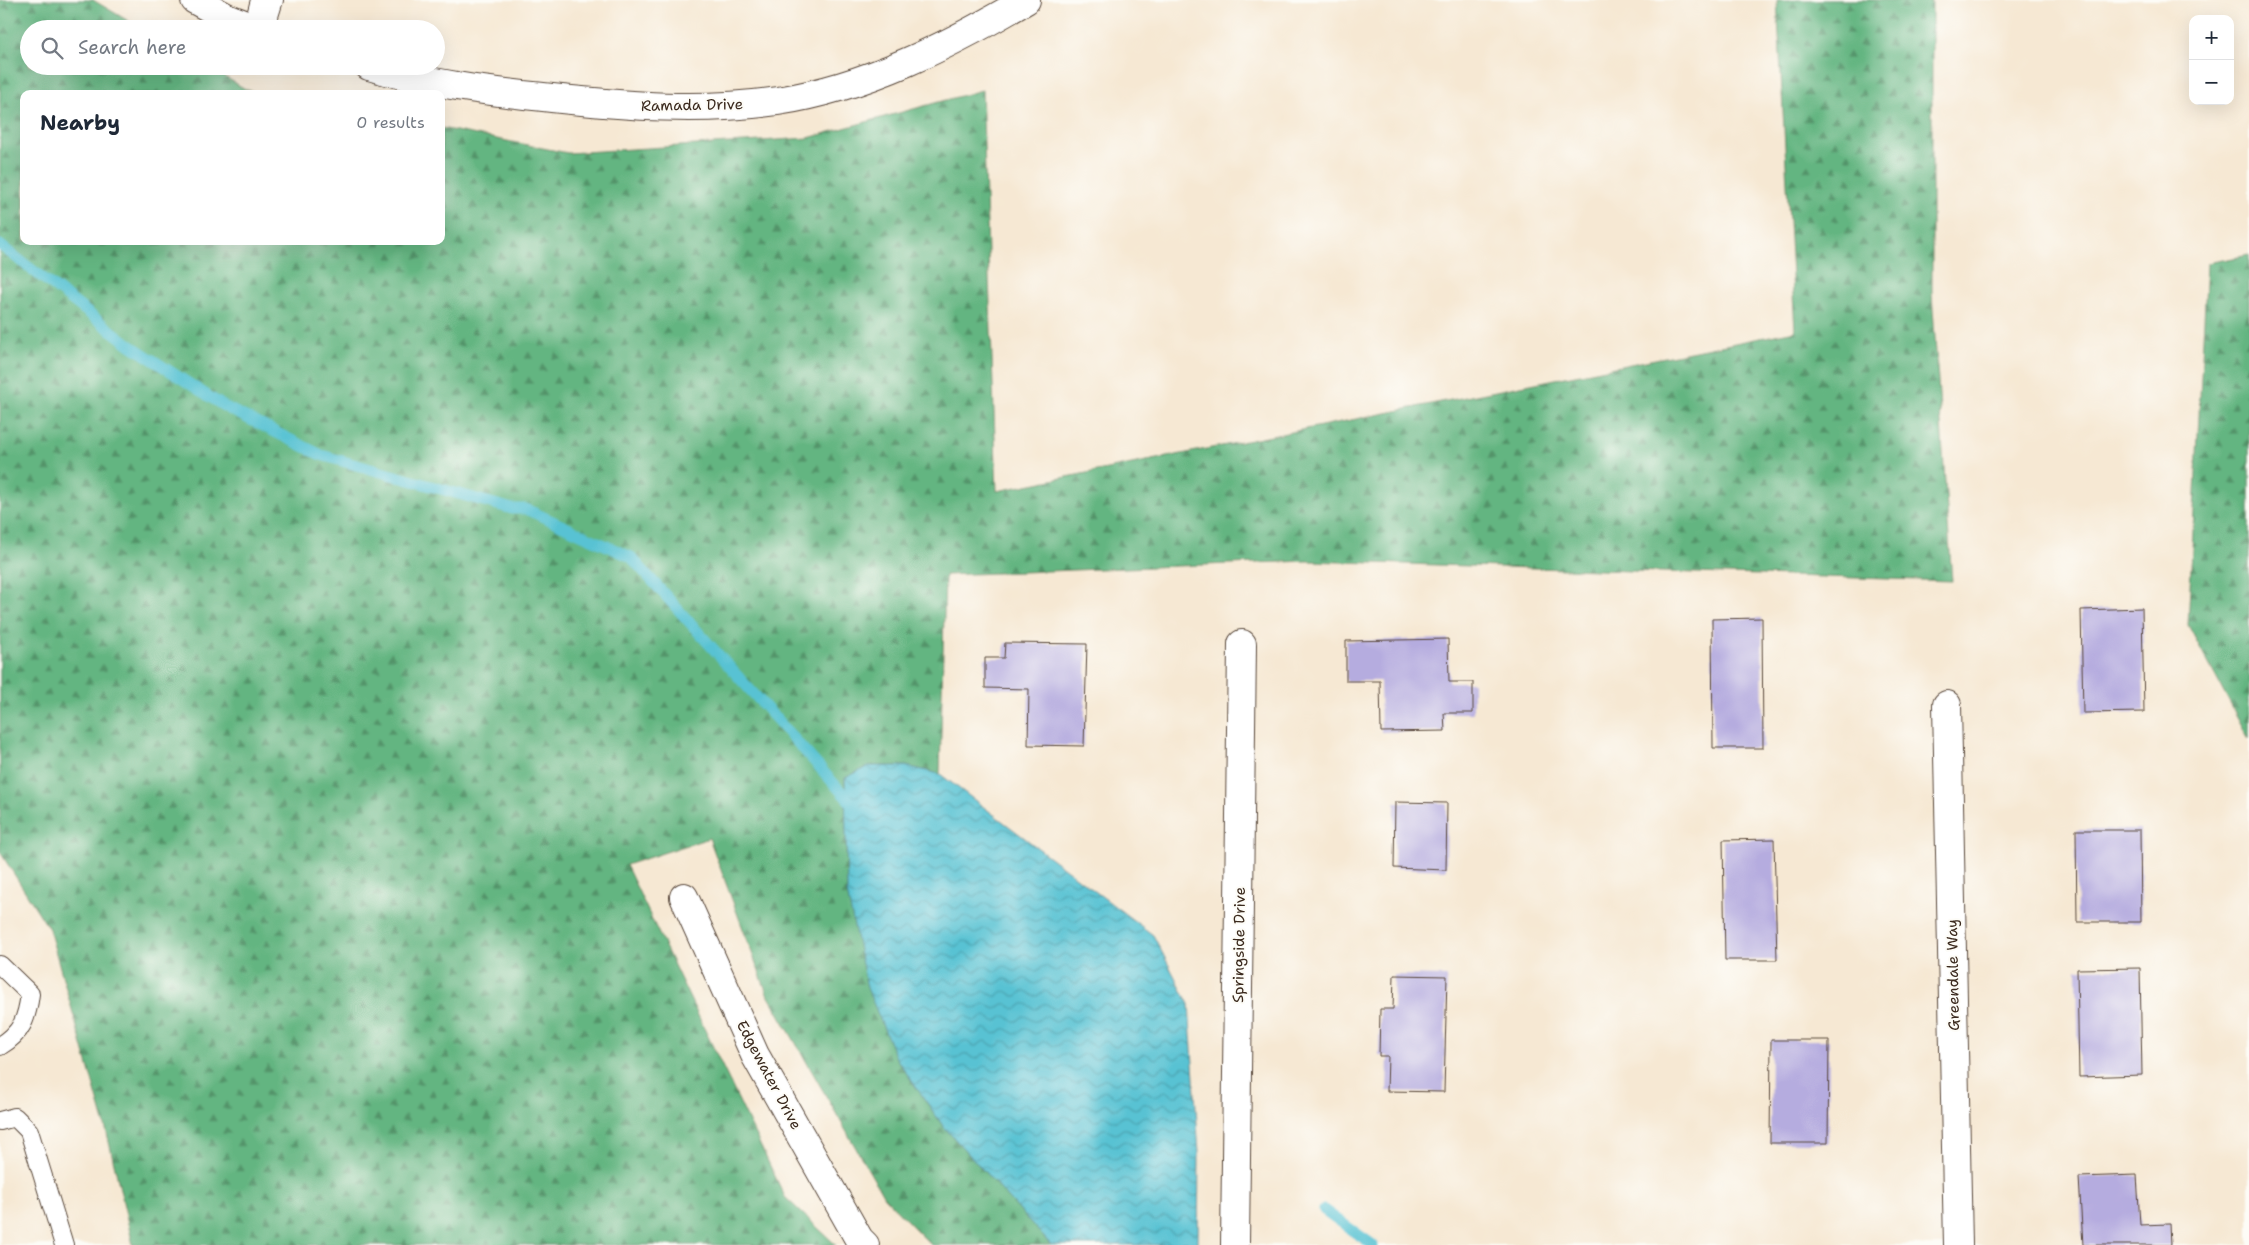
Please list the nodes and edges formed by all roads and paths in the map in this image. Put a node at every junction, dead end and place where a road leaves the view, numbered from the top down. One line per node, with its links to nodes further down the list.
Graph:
1 (195, 0): 5 (street)
2 (260, 0): 6 (lane)
3 (274, 0): 7 (lane)
4 (1026, 0): 8 (street, Ramada Drive)
5 (240, 20)
6 (259, 20)
7 (263, 20)
8 (403, 75)
9 (1242, 644): 17 (street, Springside Drive)
10 (1947, 705): 18 (street, Greendale Way)
11 (684, 898): 16 (street, Edgewater Drive)
12 (0, 965): 13 (lane)
13 (0, 1046)
14 (0, 1121): 15 (lane)
15 (64, 1245)
16 (865, 1245)
17 (1235, 1245)
18 (1958, 1245)

